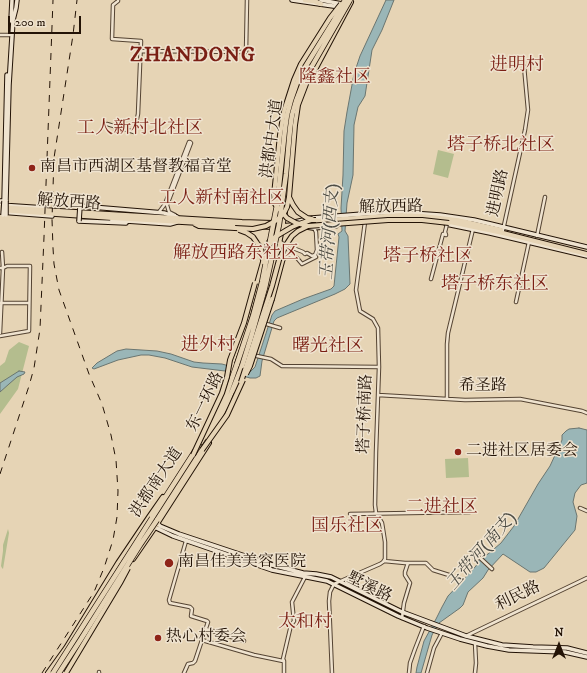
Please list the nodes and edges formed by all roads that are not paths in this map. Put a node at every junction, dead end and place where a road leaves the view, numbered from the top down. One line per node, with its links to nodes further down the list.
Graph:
1 (12, 0): 12 (street)
2 (17, 0): 19 (street)
3 (118, 0): 13 (street)
4 (247, 0): 13 (street)
5 (292, 0): 8 (street)
6 (305, 0): 8 (highway)
7 (351, 0): 10 (main road, 洪都中大道); 14 (highway, 东一环路, bridge)
8 (321, 2): 9 (street)
9 (342, 2): 10 (street); 32 (main road, 洪都中大道); 34 (main road, bridge); 67 (highway, 东一环路, bridge)
10 (348, 8): 33 (main road, 洪都中大道)
11 (0, 35): 12 (street)
12 (10, 35): 19 (street)
13 (140, 51): 16 (street)
14 (314, 63): 17 (main road, bridge); 66 (highway, 东一环路, bridge)
15 (524, 66): 38 (street, 进明路)
16 (107, 124)
17 (288, 197): 25 (main road, bridge); 35 (main road, bridge)
18 (545, 197): 39 (street)
19 (3, 201): 22 (street, bridge)
20 (0, 206): 24 (main road, 解放西路)
21 (159, 212): 24 (street); 24 (street); 24 (street, bridge)
22 (2, 213): 24 (main road, 解放西路)
23 (380, 216): 25 (main road); 26 (main road, 解放西路); 38 (main road, 解放西路)
24 (180, 220): 28 (main road, 解放西路); 32 (main road, 解放西路)
25 (316, 220): 49 (main road, bridge)
26 (353, 220): 27 (main road, 解放西路, bridge); 29 (main road, 解放西路); 38 (street)
27 (335, 221): 30 (main road, 解放西路); 36 (street)
28 (193, 222): 32 (main road, 解放西路); 35 (main road)
29 (365, 222): 31 (street); 37 (main road, 解放西路); 60 (street, 塔子桥南路)
30 (295, 224): 33 (main road, 解放西路); 36 (street)
31 (448, 224): 34 (main road, bridge); 37 (main road); 51 (street)
32 (272, 225): 33 (main road, 解放西路); 41 (main road, 洪都南大道)
33 (283, 225): 40 (main road, 洪都南大道)
34 (308, 226): 62 (main road, bridge)
35 (234, 228): 49 (main road, bridge)
36 (314, 228): 48 (street)
37 (474, 228): 42 (street); 46 (main road, 解放西路); 64 (street)
38 (504, 229): 39 (street); 46 (main road, 解放西路)
39 (537, 236): 44 (street)
40 (280, 238): 55 (main road, 洪都南大道); 62 (main road, bridge)
41 (270, 240): 61 (main road, 洪都南大道); 61 (main road, bridge)
42 (529, 242): 46 (street); 52 (street)
43 (293, 248): 48 (street)
44 (587, 248)
45 (2, 252): 50 (street)
46 (587, 254)
47 (290, 255): 48 (street)
48 (315, 256)
49 (263, 262): 61 (main road, bridge)
50 (1, 268): 53 (street); 54 (street)
51 (431, 279)
52 (516, 302)
53 (1, 303): 54 (street); 57 (street)
54 (29, 303): 58 (street)
55 (259, 322): 56 (street); 59 (main road, 洪都南大道)
56 (280, 328)
57 (0, 333)
58 (0, 336)
59 (249, 354): 60 (street); 62 (main road, 洪都南大道, bridge)
60 (379, 367): 63 (street, 塔子桥南路)
61 (229, 376): 67 (main road, bridge); 73 (main road, 洪都南大道)
62 (241, 381): 66 (main road, bridge); 75 (main road, 洪都南大道)
63 (378, 395): 64 (street, 希圣路); 71 (street, 塔子桥南路)
64 (447, 399): 65 (street, 希圣路)
65 (587, 413)
66 (202, 450): 77 (highway, 东一环路, bridge)
67 (193, 454): 101 (highway, 东一环路, bridge)
68 (580, 508): 69 (street)
69 (587, 511)
70 (470, 512): 71 (street)
71 (376, 513): 72 (street); 79 (street, 塔子桥南路)
72 (350, 514)
73 (149, 517): 74 (main road, 洪都南大道); 75 (street, 墅溪路)
74 (145, 522): 75 (street, 墅溪路); 100 (main road, 洪都南大道)
75 (157, 526): 76 (street, 墅溪路); 85 (street, 墅溪路); 103 (main road, 洪都南大道)
76 (186, 541): 83 (street, 墅溪路); 90 (street)
77 (140, 545): 102 (highway, 东一环路, bridge); 104 (main road, bridge)
78 (478, 556): 81 (street)
79 (384, 561): 80 (street); 85 (street)
80 (408, 563): 82 (street); 87 (street)
81 (492, 569)
82 (449, 574)
83 (305, 577): 86 (street, 墅溪路); 99 (street)
84 (587, 578): 92 (street, 利民路)
85 (340, 582): 86 (street); 87 (street, 墅溪路)
86 (334, 584): 88 (street, 墅溪路); 107 (street)
87 (402, 612): 88 (street); 92 (street, 墅溪路)
88 (402, 618): 89 (street, 墅溪路)
89 (425, 627): 91 (street, 墅溪路); 108 (street)
90 (206, 630): 94 (street); 95 (street)
91 (441, 632): 93 (street, 墅溪路); 109 (street)
92 (466, 636): 93 (street, 利民路); 97 (street, 墅溪路)
93 (460, 639): 96 (street, 墅溪路)
94 (202, 640): 99 (street); 105 (street)
95 (244, 641)
96 (475, 643): 98 (street, 墅溪路); 110 (street)
97 (587, 653)
98 (587, 657)
99 (284, 661): 106 (street)
100 (48, 673)
101 (53, 673)
102 (59, 673)
103 (62, 673)
104 (66, 673)
105 (184, 673)
106 (284, 673)
107 (332, 673)
108 (409, 673)
109 (427, 673)
110 (475, 673)

